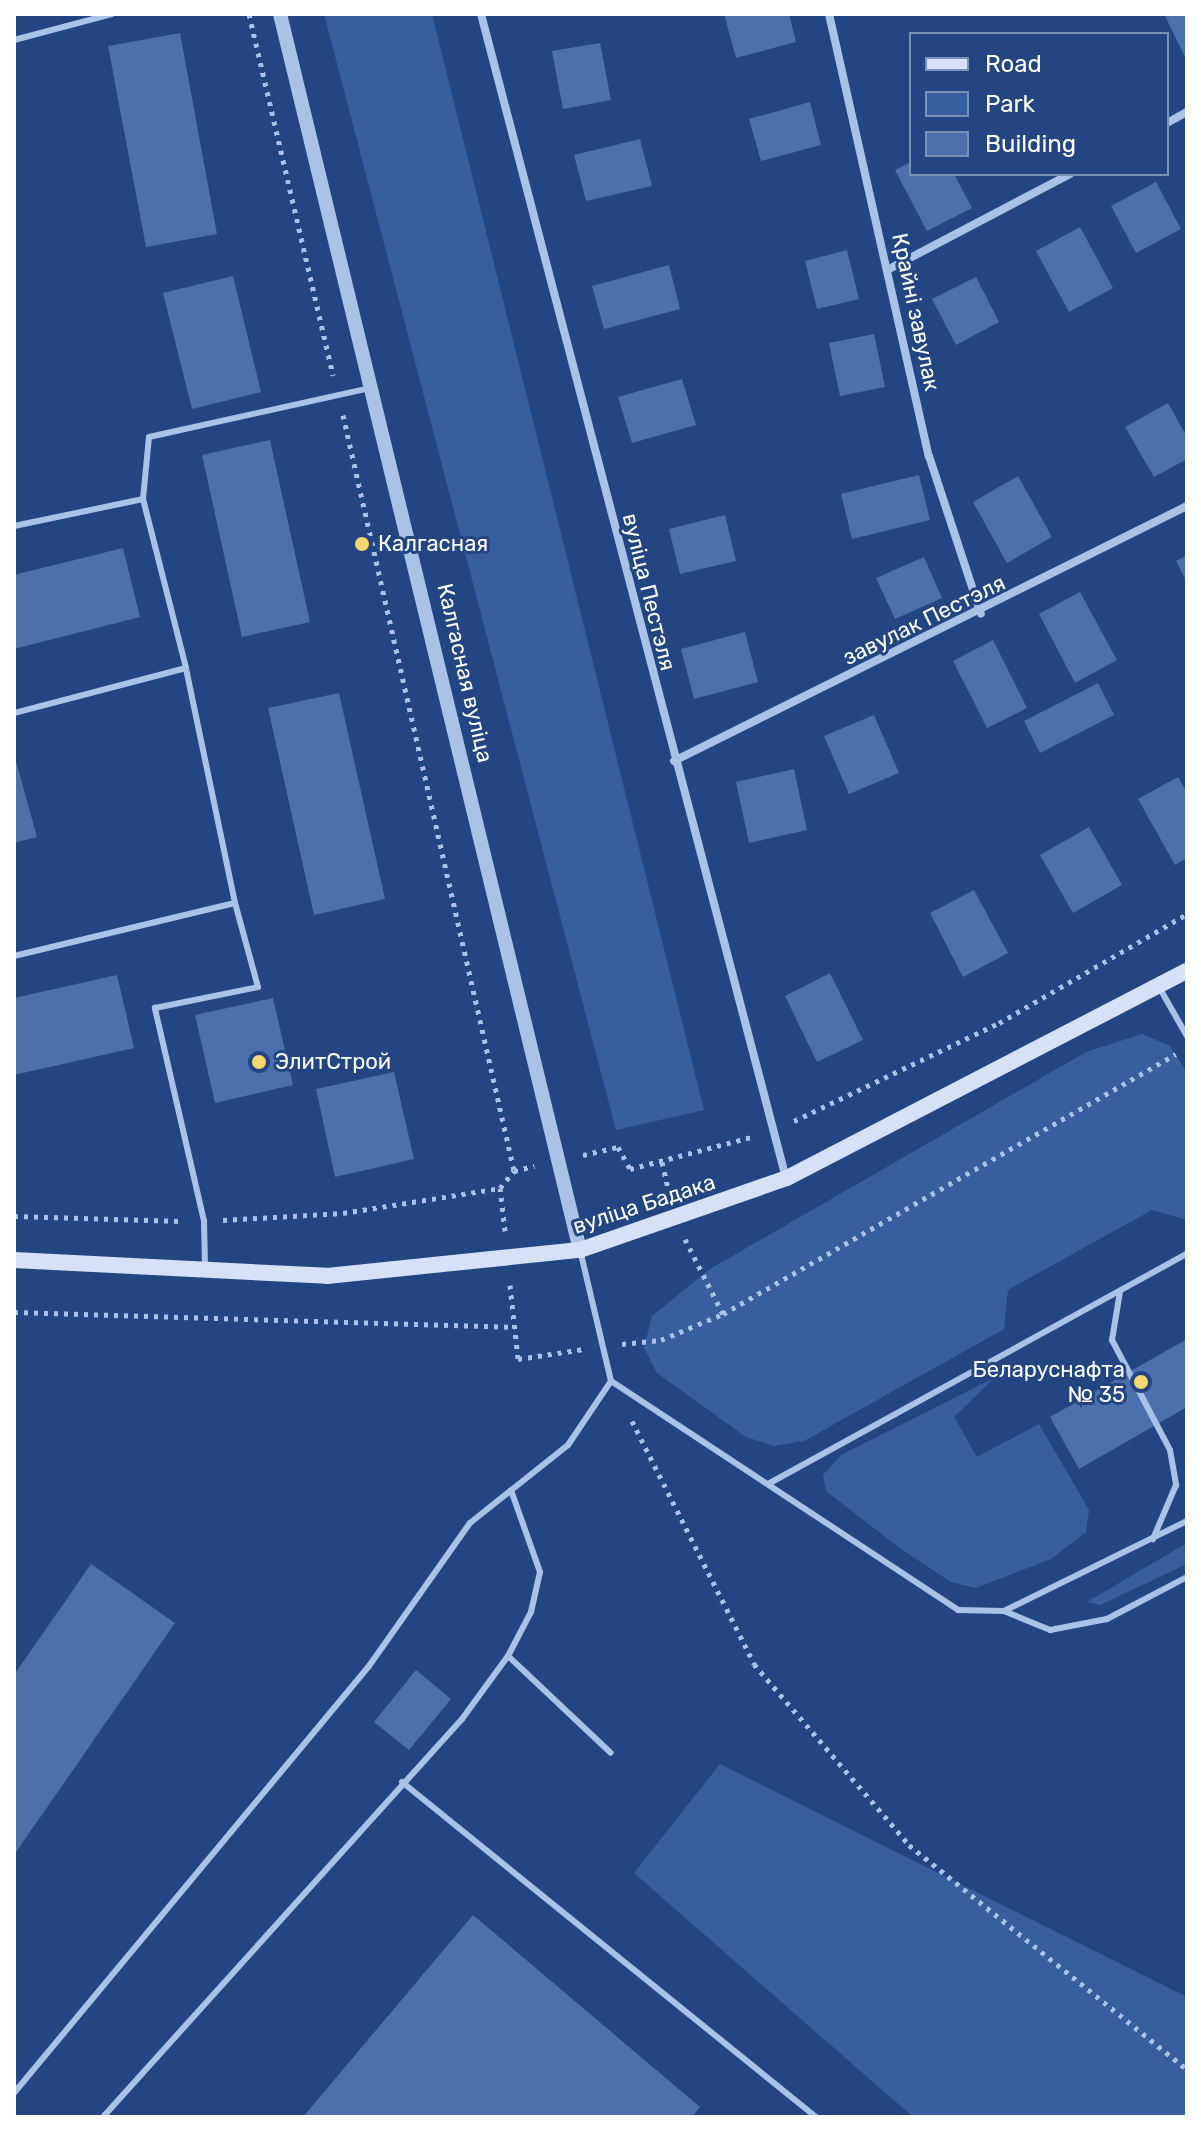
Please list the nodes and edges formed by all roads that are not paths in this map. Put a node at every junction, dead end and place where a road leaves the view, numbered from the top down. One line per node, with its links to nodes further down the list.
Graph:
1 (112, 14): 5 (lane)
2 (280, 14): 10 (street, Калгасная вуліца)
3 (481, 14): 17 (street, вуліца Пестэля)
4 (829, 14): 9 (street, Крайні завулак)
5 (14, 40)
6 (1187, 112): 7 (street)
7 (1169, 122)
8 (1066, 176): 9 (street)
9 (889, 269): 14 (street, Крайні завулак)
10 (373, 387): 11 (lane); 24 (street, Калгасная вуліца)
11 (143, 499): 13 (lane); 15 (lane)
12 (1187, 506): 14 (street, завулак Пестэля)
13 (14, 526)
14 (981, 614): 17 (street, завулак Пестэля)
15 (186, 668): 16 (lane); 18 (lane)
16 (14, 713)
17 (674, 761): 23 (street, вуліца Пестэля)
18 (235, 903): 19 (lane); 27 (lane)
19 (14, 956)
20 (1187, 971): 21 (main road, вуліца Бадака)
21 (1159, 987): 22 (lane); 23 (main road, вуліца Бадака)
22 (1187, 1036)
23 (787, 1178): 24 (main road, вуліца Бадака)
24 (580, 1250): 27 (main road, вуліца Бадака); 29 (lane)
25 (1187, 1254): 28 (lane)
26 (14, 1260): 27 (main road, вуліца Бадака)
27 (205, 1269)
28 (1120, 1290): 30 (lane); 33 (lane)
29 (611, 1381): 30 (lane); 31 (lane)
30 (768, 1484): 35 (lane)
31 (511, 1490): 36 (lane); 39 (lane)
32 (1187, 1521): 33 (lane)
33 (1153, 1539): 35 (lane)
34 (1187, 1577): 35 (lane)
35 (1004, 1611)
36 (508, 1656): 37 (lane); 38 (lane)
37 (611, 1753)
38 (402, 1782): 40 (lane); 41 (lane)
39 (14, 2093)
40 (103, 2117)
41 (816, 2117)

